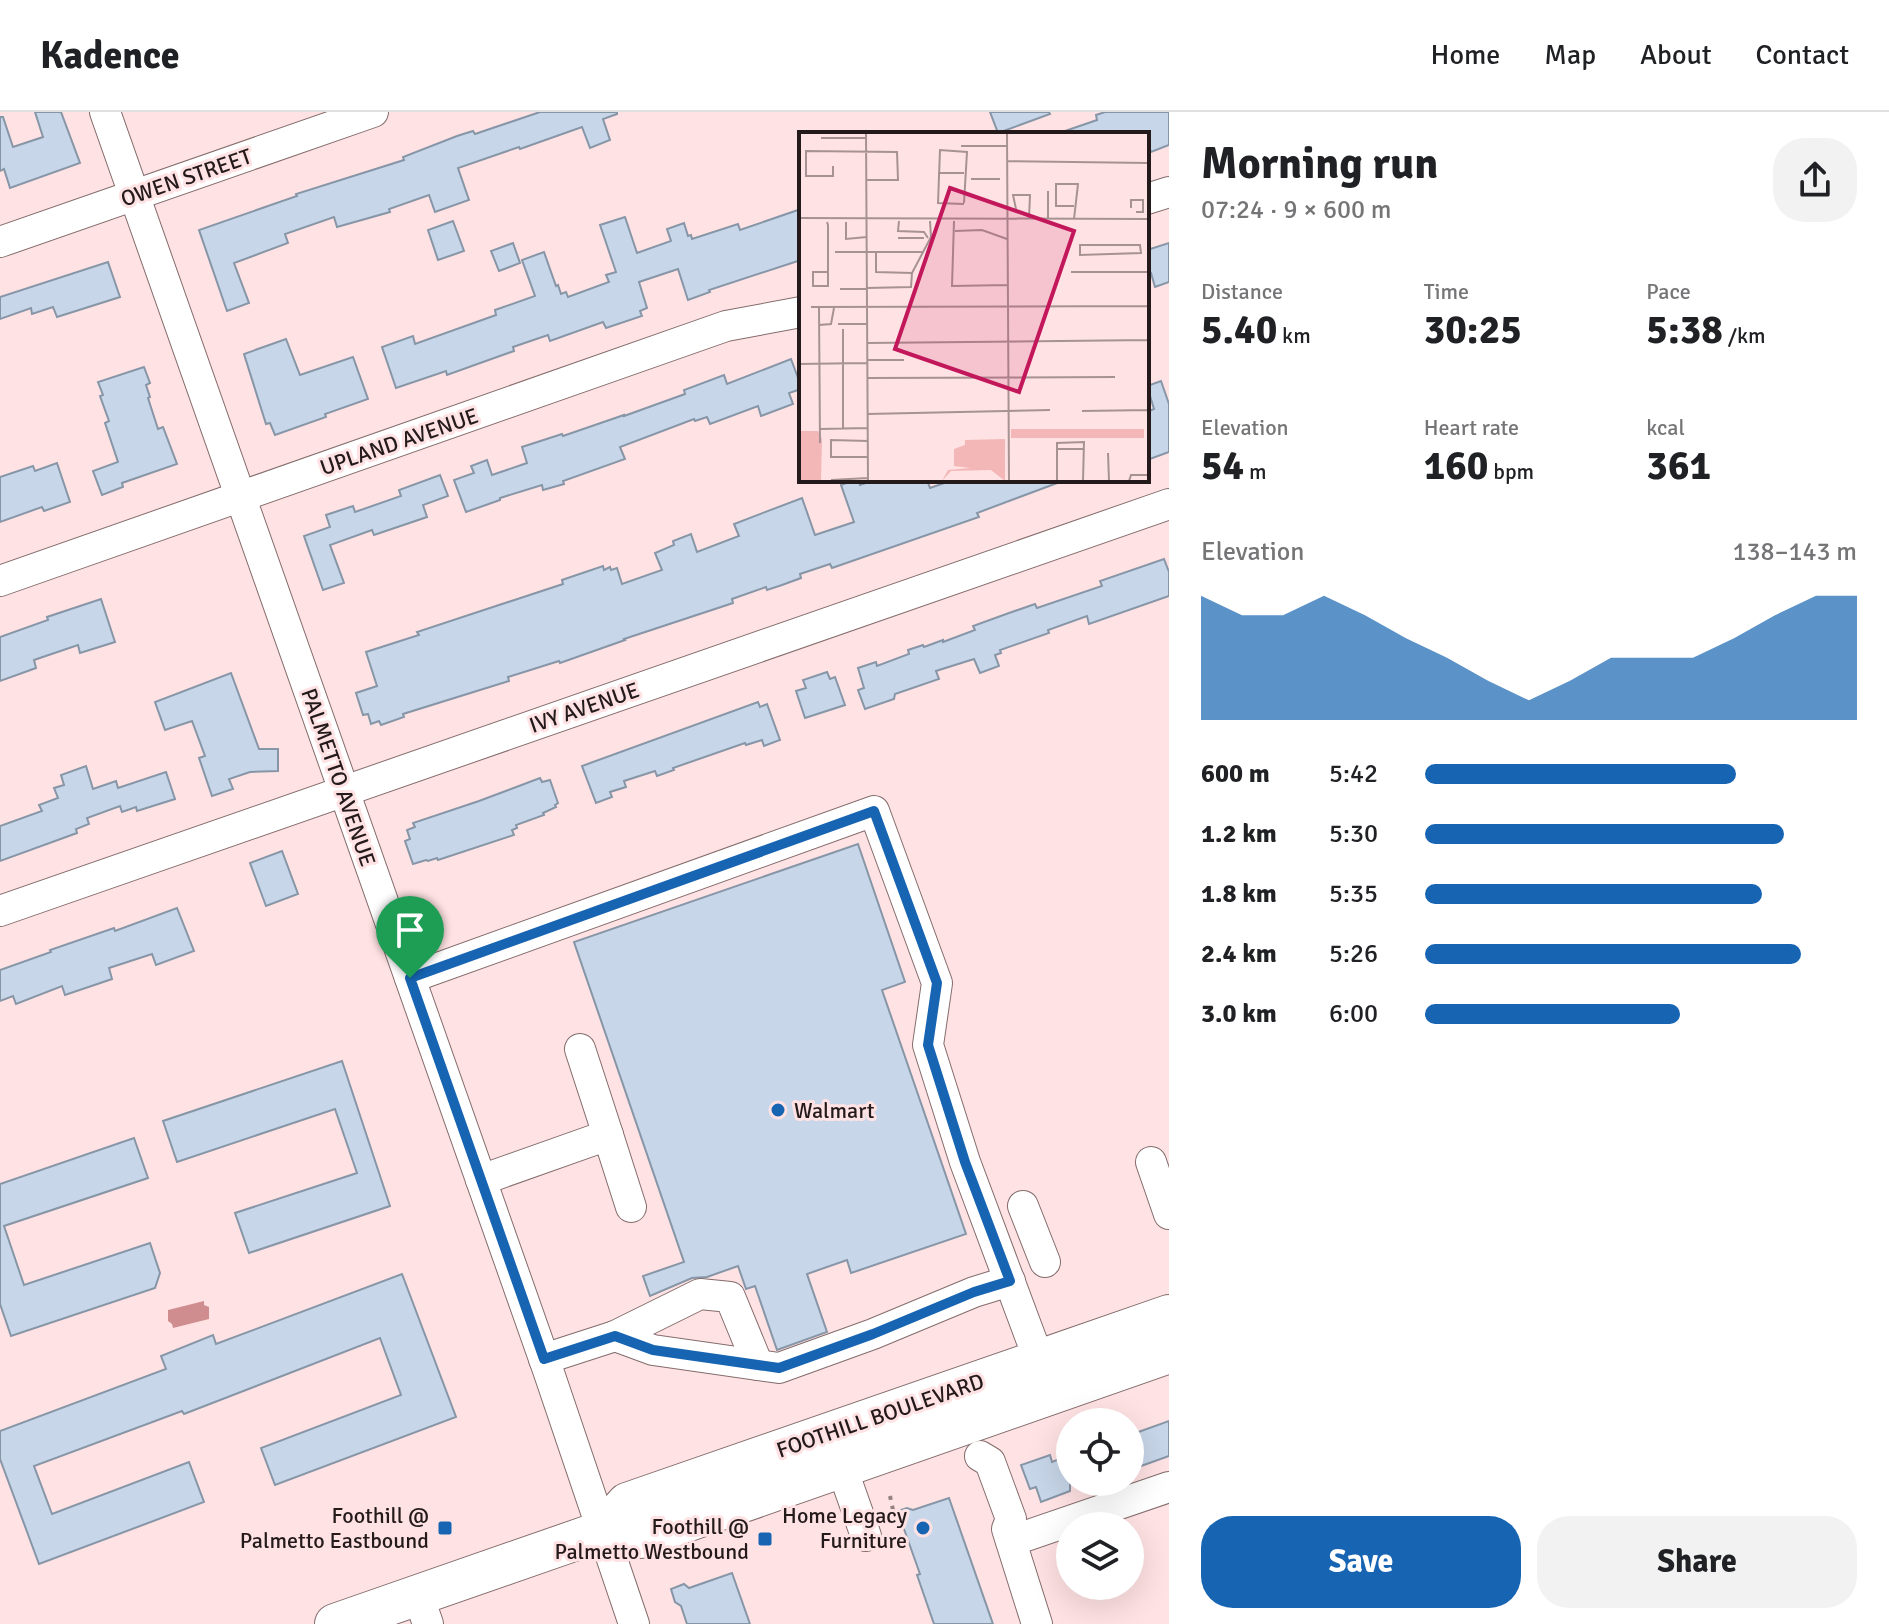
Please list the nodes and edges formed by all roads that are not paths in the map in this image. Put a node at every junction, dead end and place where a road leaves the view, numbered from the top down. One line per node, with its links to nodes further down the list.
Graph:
1 (105, 112): 4 (street, PALMETTO AVENUE)
2 (373, 112): 4 (street, OWEN STREET)
3 (1169, 192): 5 (street)
4 (134, 195): 6 (street, OWEN STREET); 8 (street, PALMETTO AVENUE)
5 (1149, 198)
6 (0, 242)
7 (799, 312): 8 (street, UPLAND AVENUE)
8 (241, 497): 10 (street, UPLAND AVENUE); 11 (street, PALMETTO AVENUE)
9 (1169, 504): 11 (street, IVY AVENUE)
10 (0, 581)
11 (343, 791): 12 (street, IVY AVENUE); 13 (street, PALMETTO AVENUE)
12 (0, 911)
13 (410, 978): 17 (street, PALMETTO AVENUE); 22 (street)
14 (580, 1049): 15 (street)
15 (608, 1135): 17 (street); 19 (street)
16 (1151, 1162): 20 (street)
17 (481, 1180): 26 (street, PALMETTO AVENUE)
18 (1023, 1206): 21 (street)
19 (631, 1207)
20 (1169, 1214)
21 (1045, 1262)
22 (1010, 1281): 27 (street); 28 (street)
23 (1169, 1315): 27 (main road, FOOTHILL BOULEVARD)
24 (615, 1336): 26 (street); 28 (street); 28 (street)
25 (1169, 1353): 29 (main road, FOOTHILL BOULEVARD)
26 (544, 1359): 32 (street, PALMETTO AVENUE)
27 (1039, 1360): 32 (main road, FOOTHILL BOULEVARD)
28 (758, 1365)
29 (975, 1440): 30 (main road, FOOTHILL BOULEVARD); 33 (street)
30 (842, 1468): 32 (main road, FOOTHILL BOULEVARD); 34 (street)
31 (1169, 1487): 33 (street)
32 (602, 1531): 35 (main road, FOOTHILL BOULEVARD); 37 (street, PALMETTO AVENUE)
33 (1009, 1535): 38 (street)
34 (866, 1536)
35 (423, 1610): 36 (main road, FOOTHILL BOULEVARD)
36 (335, 1624)
37 (634, 1624)
38 (1037, 1624)

